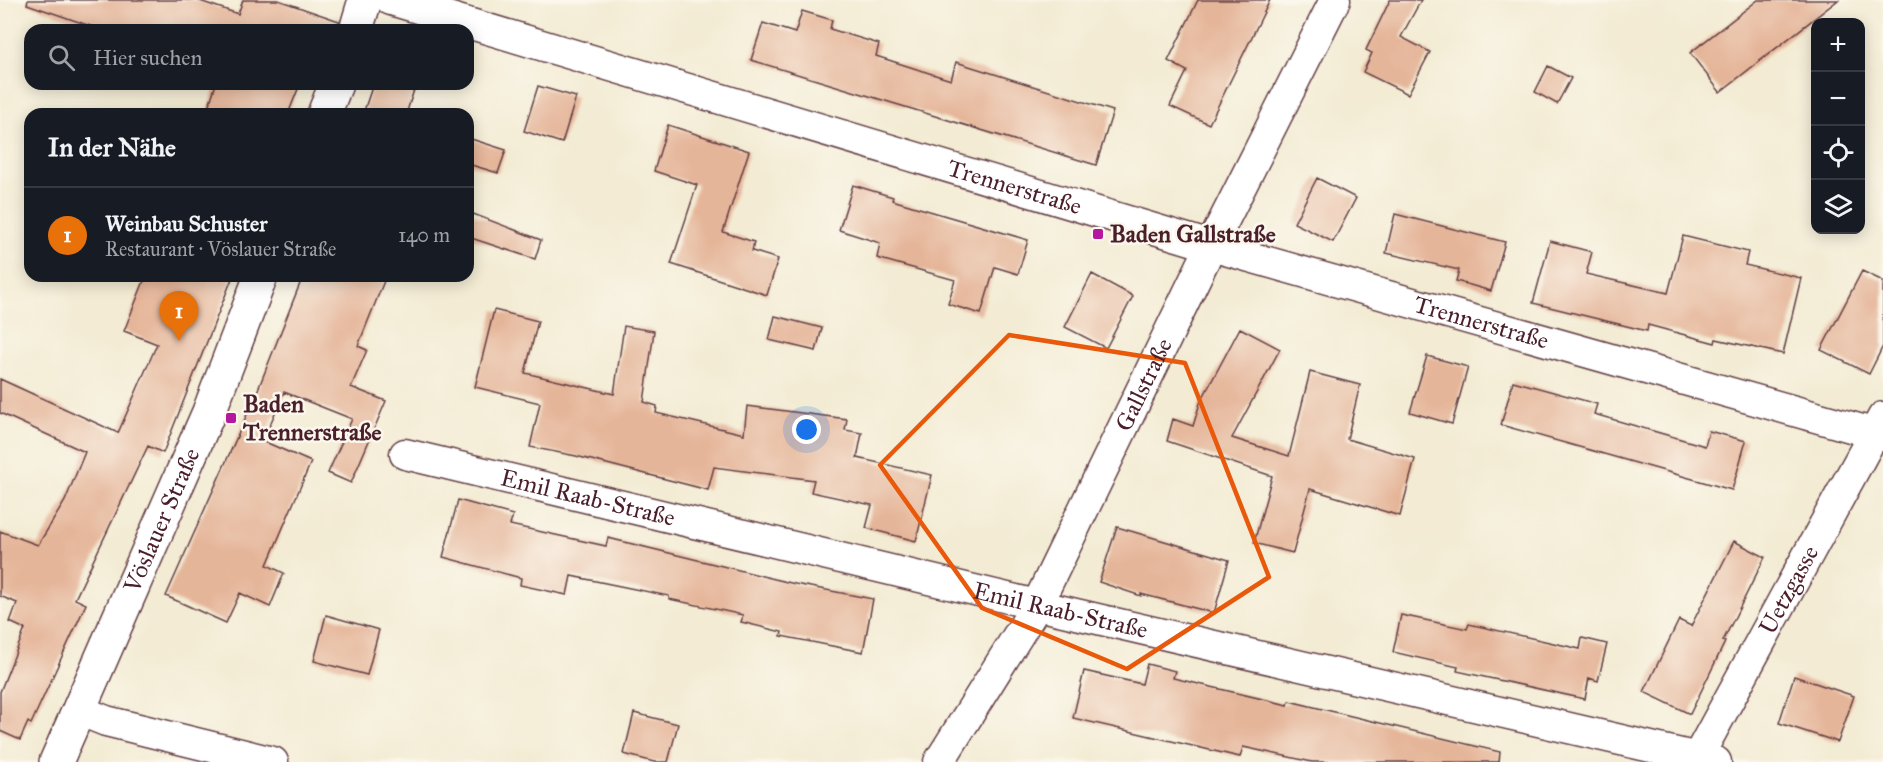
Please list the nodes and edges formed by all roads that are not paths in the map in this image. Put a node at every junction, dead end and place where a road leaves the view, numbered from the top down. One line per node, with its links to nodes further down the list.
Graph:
1 (365, 0): 4 (street)
2 (391, 0): 5 (street, Trennerstraße)
3 (1335, 0): 9 (street, Gallstraße)
4 (358, 24)
5 (471, 24)
6 (474, 25): 9 (street, Trennerstraße)
7 (334, 90): 8 (street)
8 (326, 108)
9 (1211, 246): 11 (street, Trennerstraße); 13 (street, Gallstraße)
10 (259, 282): 14 (street, Vöslauer Straße)
11 (1880, 428): 15 (street, Uetzgasse)
12 (405, 454): 13 (street, Emil Raab-Straße)
13 (1037, 606): 15 (street, Emil Raab-Straße); 18 (street, Gallstraße)
14 (81, 711): 16 (street, Vöslauer Straße); 17 (street)
15 (1703, 761)
16 (56, 762)
17 (273, 762)
18 (939, 762)

